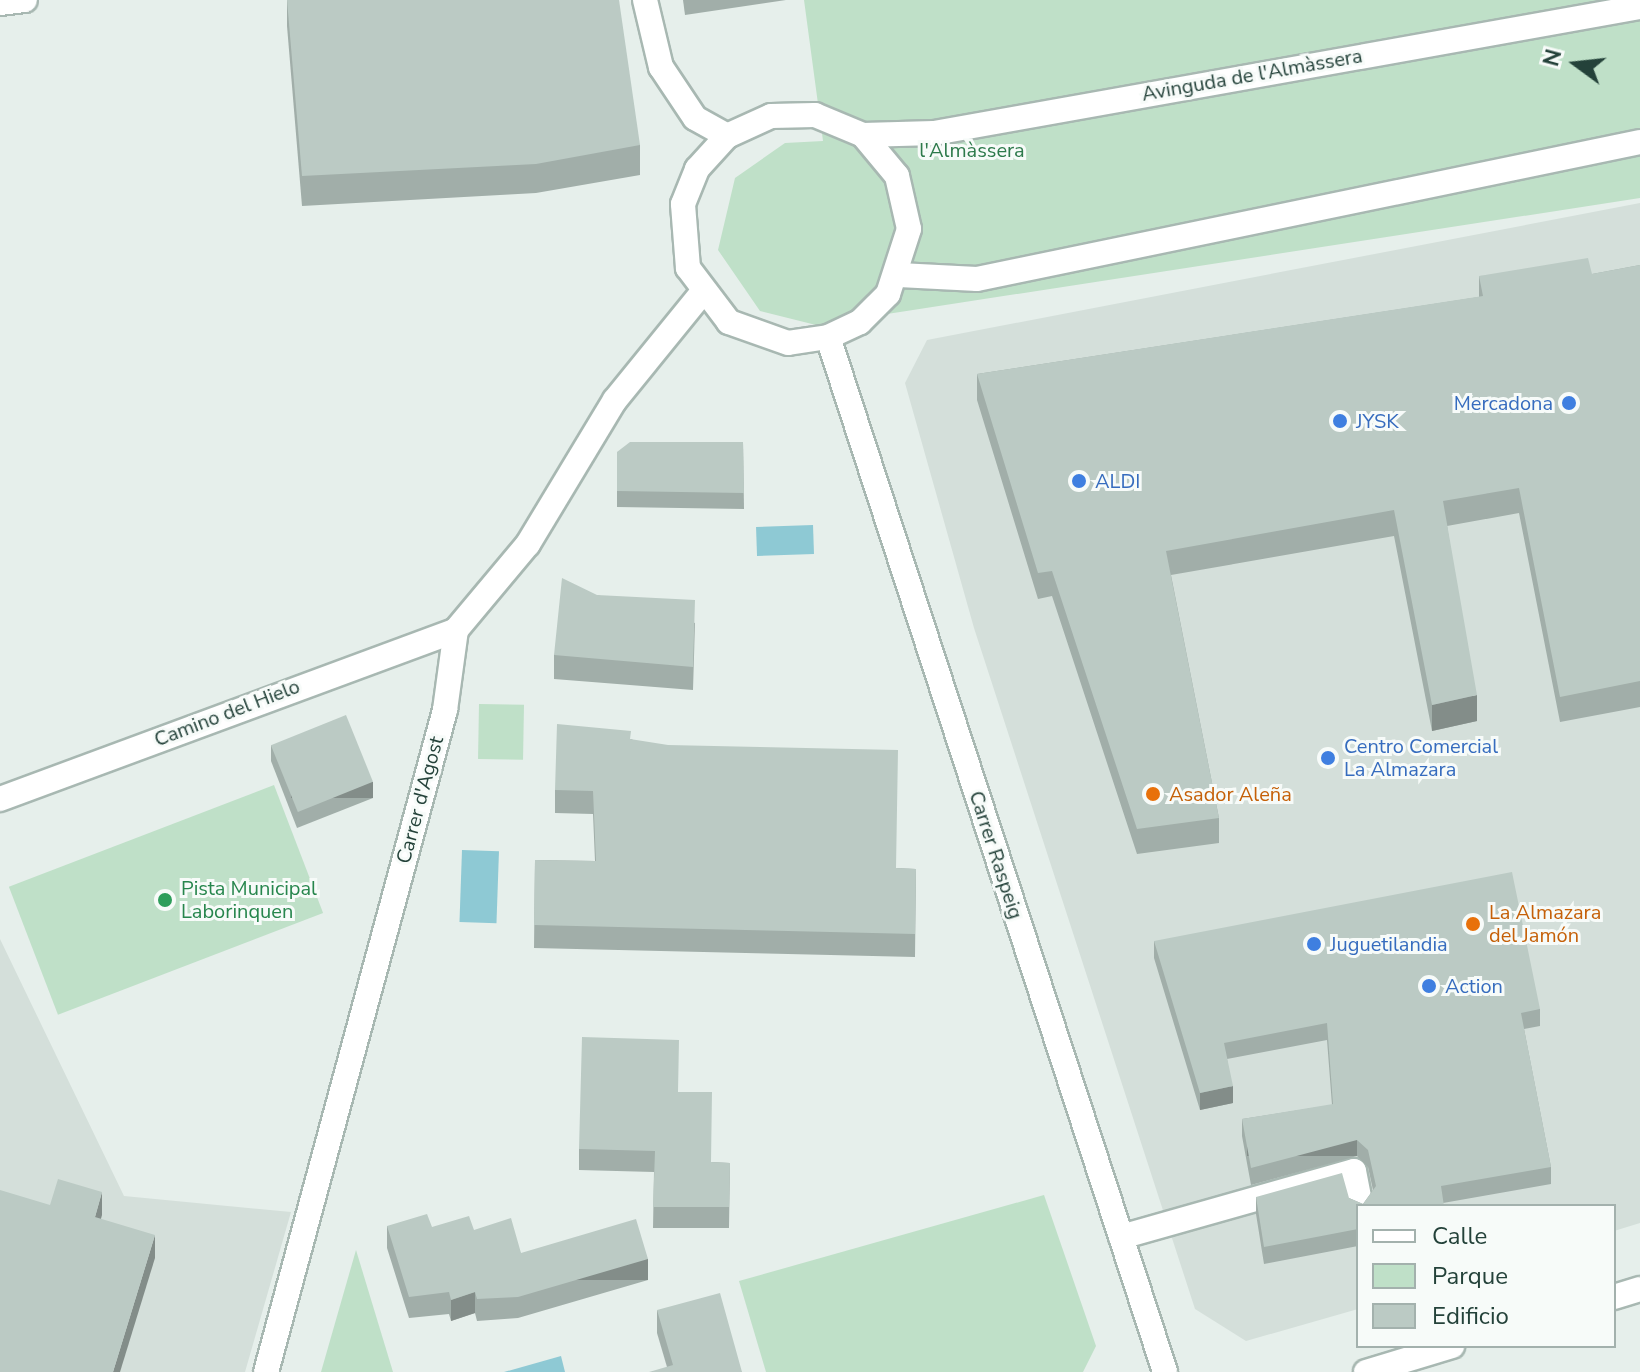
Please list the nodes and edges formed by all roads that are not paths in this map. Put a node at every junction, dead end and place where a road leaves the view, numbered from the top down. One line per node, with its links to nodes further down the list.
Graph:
1 (25, 0): 3 (street)
2 (645, 0): 6 (street)
3 (0, 3)
4 (1640, 7): 5 (street, Avinguda de l'Almàssera)
5 (863, 135): 6 (street); 8 (street)
6 (727, 136): 9 (street)
7 (1640, 142): 8 (street)
8 (899, 275): 10 (street)
9 (701, 294): 10 (street); 11 (street)
10 (828, 337): 14 (street, Carrer Raspeig)
11 (456, 630): 12 (street, Camino del Hielo); 19 (street, Carrer d'Agost)
12 (0, 799)
13 (1361, 1204): 14 (street)
14 (1121, 1237): 20 (street, Carrer Raspeig)
15 (1640, 1289): 16 (street)
16 (1616, 1296)
17 (1438, 1348): 18 (street)
18 (1391, 1355): 21 (street)
19 (266, 1372)
20 (1165, 1372)
21 (1366, 1372)

